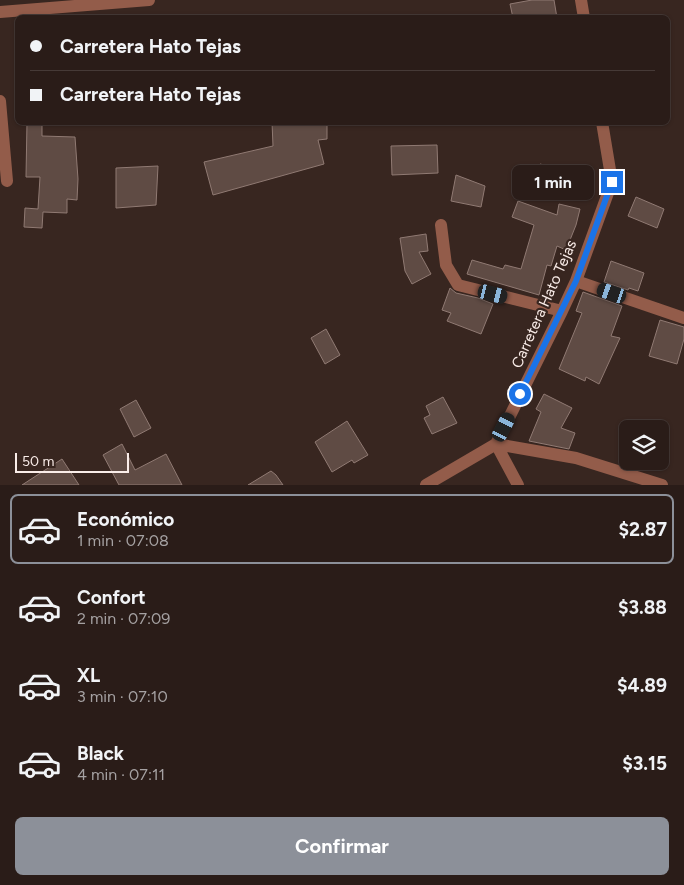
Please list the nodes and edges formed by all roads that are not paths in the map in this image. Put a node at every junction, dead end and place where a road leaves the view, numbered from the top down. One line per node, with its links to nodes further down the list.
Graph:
1 (149, 0): 3 (street)
2 (582, 0): 4 (street)
3 (0, 12)
4 (584, 15)
5 (0, 101): 7 (street)
6 (602, 125): 9 (street, Carretera Hato Tejas)
7 (7, 181)
8 (441, 225): 10 (street)
9 (576, 281): 10 (street, Carretera Hato Tejas); 11 (street)
10 (562, 311): 12 (street, Carretera Hato Tejas)
11 (684, 318)
12 (496, 444): 13 (street); 14 (street); 15 (street)
13 (426, 485)
14 (518, 485)
15 (662, 485)

